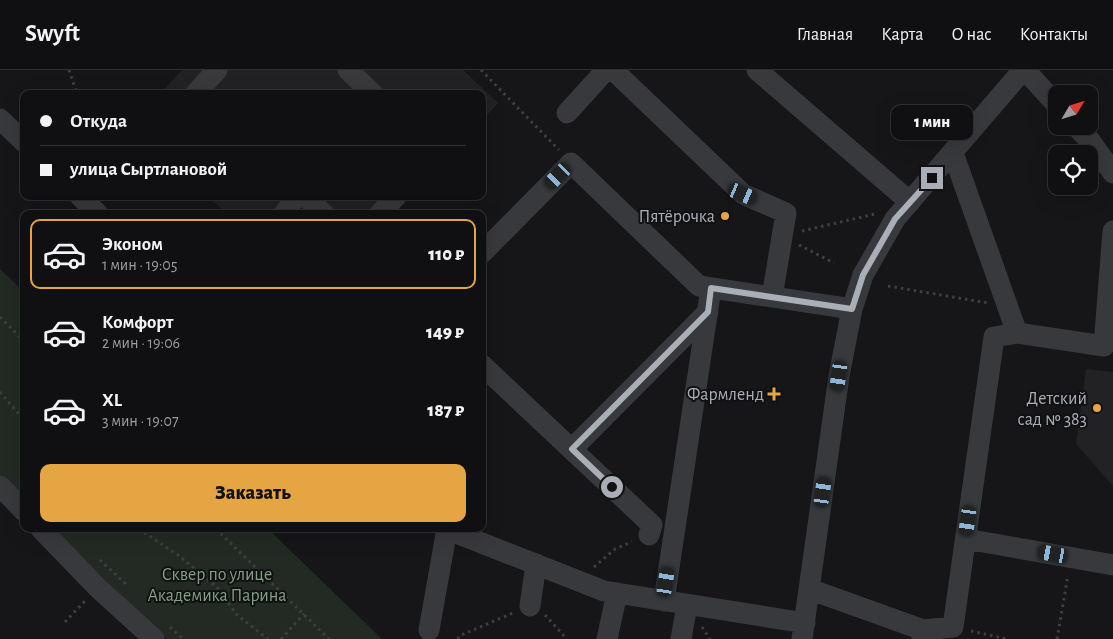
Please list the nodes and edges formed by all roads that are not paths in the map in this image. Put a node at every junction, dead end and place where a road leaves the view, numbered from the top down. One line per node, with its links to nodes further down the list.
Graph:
1 (217, 70): 7 (street)
2 (348, 70): 8 (street)
3 (606, 70): 10 (street)
4 (613, 70): 26 (street)
5 (757, 70): 19 (street)
6 (1024, 70): 9 (street); 14 (street)
7 (200, 90)
8 (369, 90)
9 (1048, 96)
10 (567, 113)
11 (0, 119): 13 (street)
12 (1084, 135): 15 (street)
13 (20, 138)
14 (953, 153): 19 (street); 29 (street)
15 (1113, 174)
16 (84, 200): 20 (street)
17 (309, 200): 21 (street)
18 (392, 200): 22 (street)
19 (910, 202): 27 (street)
20 (94, 210)
21 (320, 210)
22 (384, 210)
23 (1113, 231): 30 (street)
24 (486, 249): 25 (street)
25 (711, 288): 26 (street); 28 (street)
26 (772, 297): 27 (street)
27 (852, 309): 42 (street)
28 (708, 312): 32 (street); 44 (street)
29 (1017, 334): 30 (street); 39 (street)
30 (1108, 347)
31 (486, 369): 32 (street)
32 (572, 449): 38 (street)
33 (0, 486): 34 (street)
34 (20, 507)
35 (44, 532): 49 (street)
36 (445, 532): 47 (street)
37 (454, 532): 40 (street)
38 (649, 536)
39 (966, 539): 41 (street); 50 (street)
40 (536, 564): 43 (street); 46 (street)
41 (1113, 565)
42 (810, 589): 48 (street); 50 (street)
43 (618, 593): 44 (street); 51 (street)
44 (664, 601): 45 (street)
45 (687, 604): 48 (street); 52 (street)
46 (530, 606)
47 (429, 630)
48 (804, 631)
49 (161, 632)
50 (922, 635)
51 (607, 639)
52 (681, 639)

